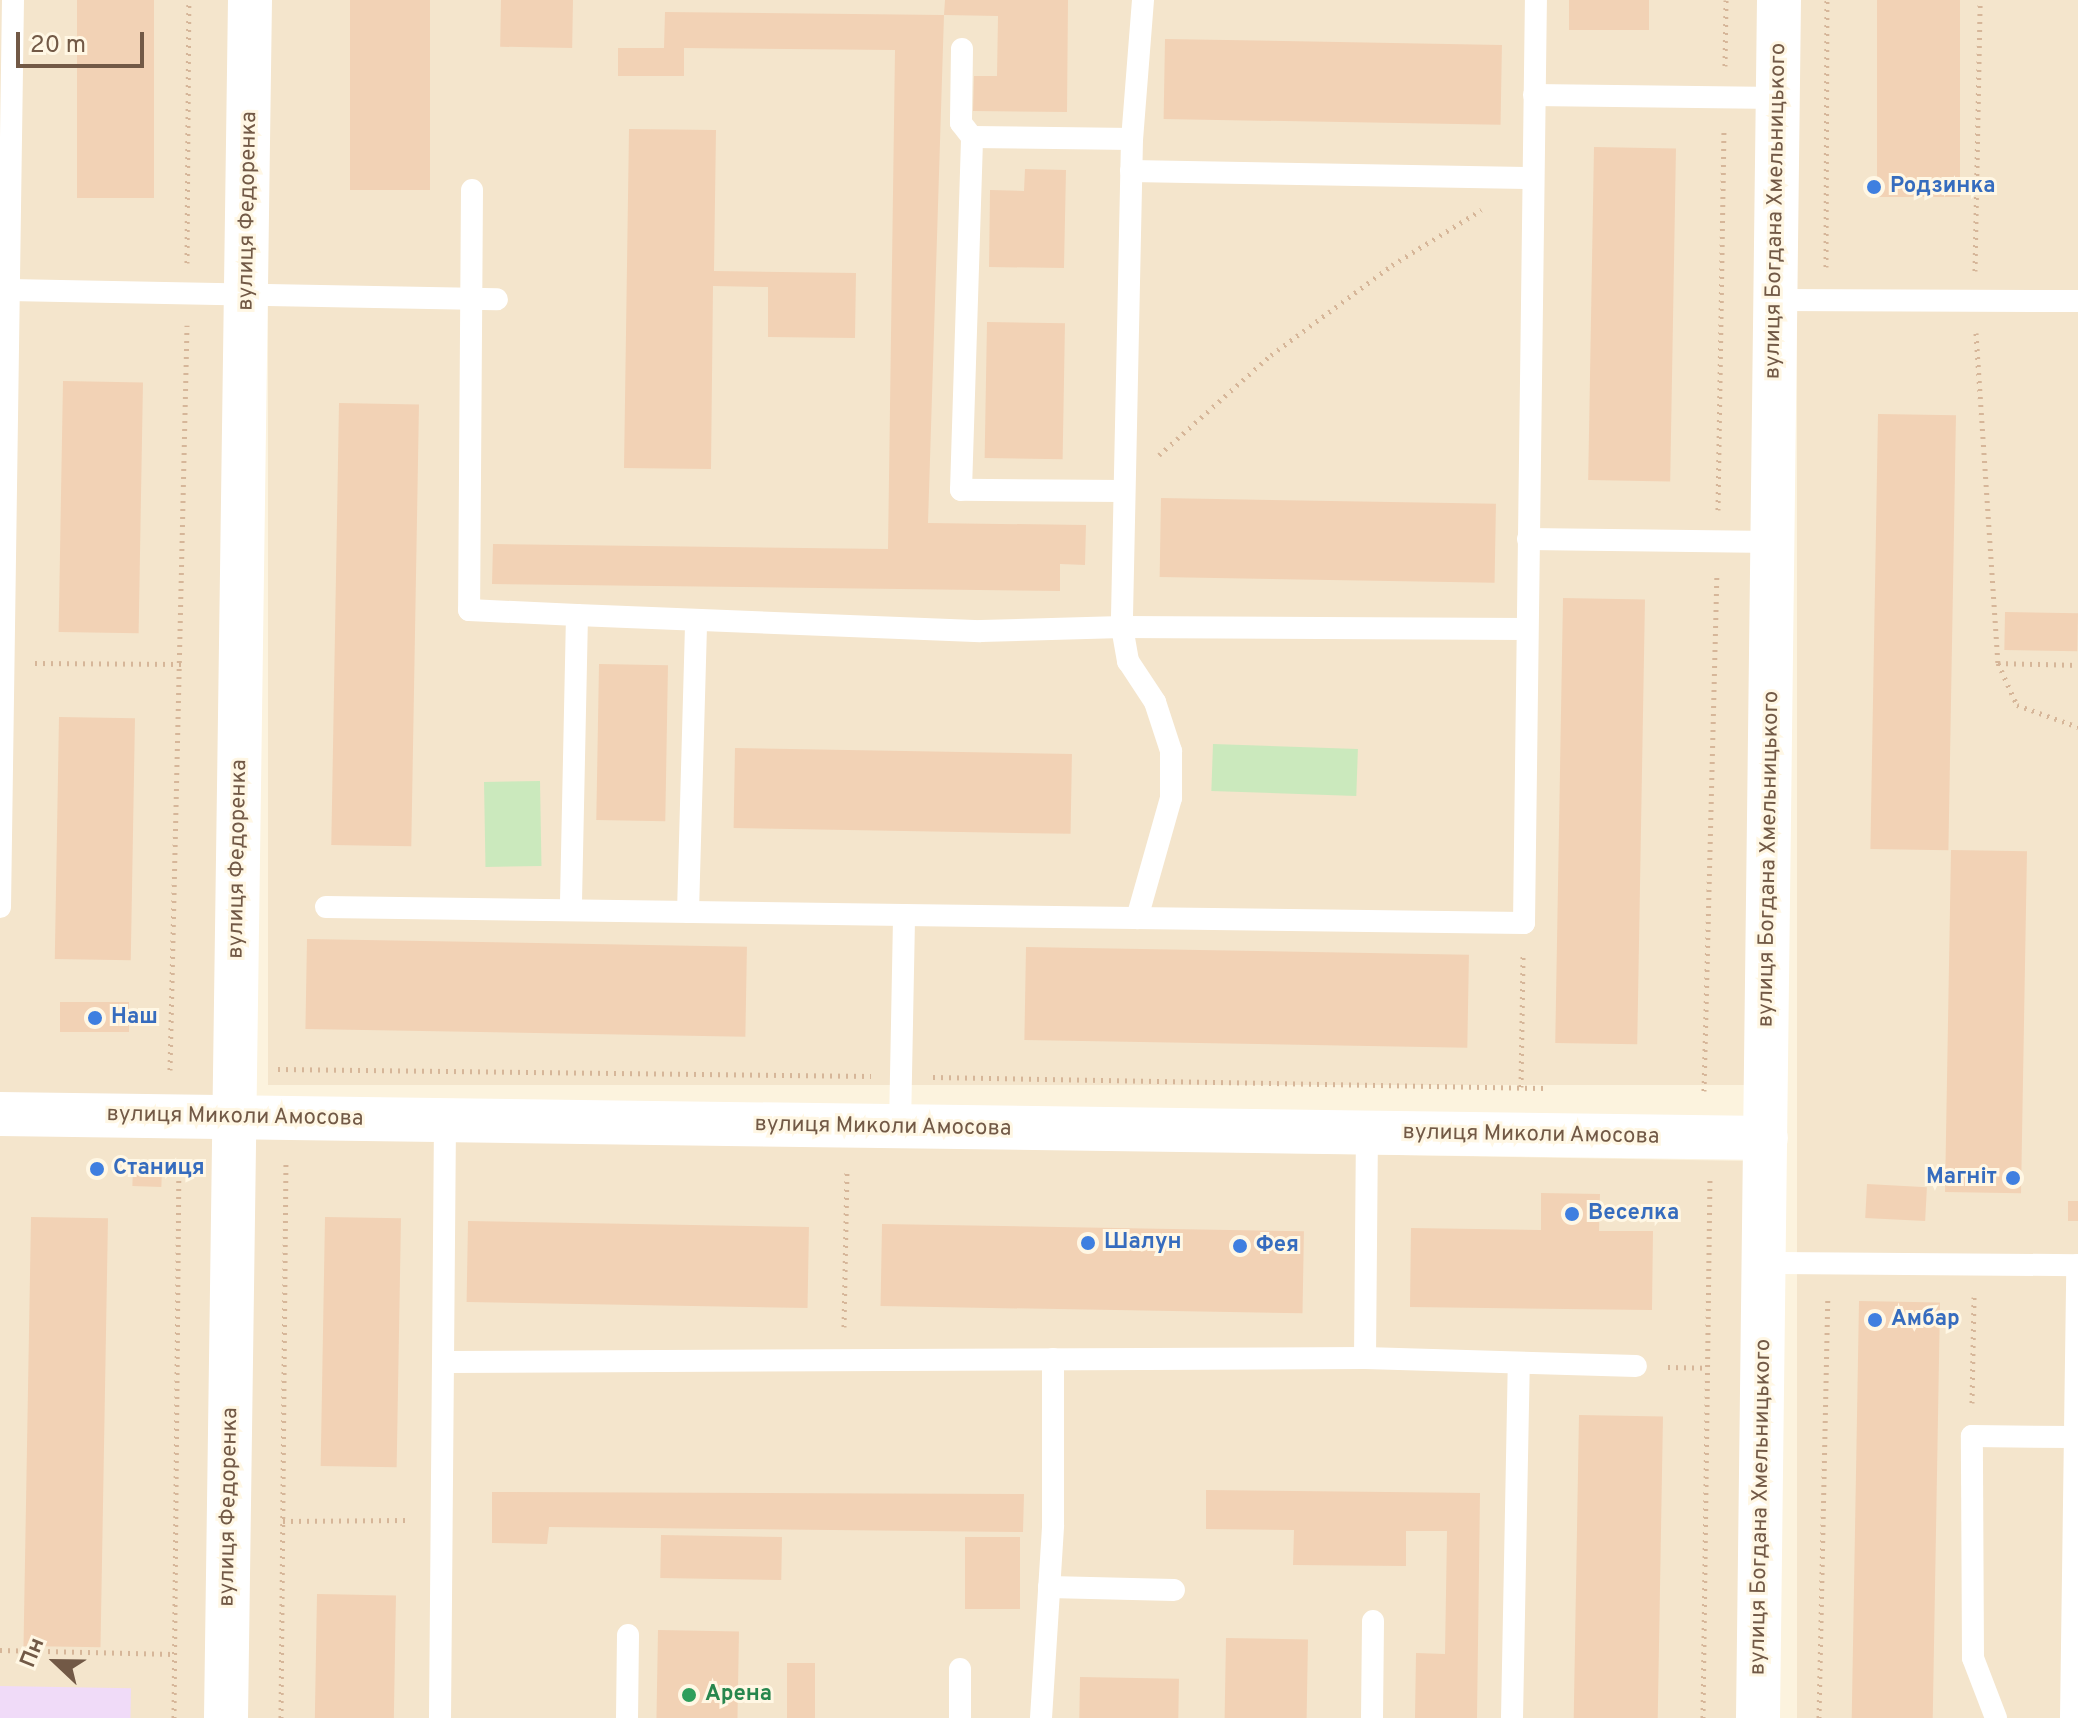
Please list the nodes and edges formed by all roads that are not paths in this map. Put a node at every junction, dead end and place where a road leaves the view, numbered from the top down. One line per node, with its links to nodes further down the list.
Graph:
1 (13, 0): 7 (lane)
2 (250, 0): 16 (street, вулиця Федоренка)
3 (1143, 0): 11 (lane)
4 (1536, 0): 8 (lane)
5 (1779, 0): 9 (street, вулиця Богдана Хмельницького)
6 (962, 49): 10 (lane)
7 (6, 76): 15 (lane)
8 (1534, 95): 9 (lane); 13 (lane)
9 (1778, 98): 19 (street, вулиця Богдана Хмельницького)
10 (972, 137): 11 (lane); 22 (lane)
11 (1132, 139): 12 (lane)
12 (1131, 171): 13 (lane); 22 (lane)
13 (1533, 178): 24 (lane)
14 (472, 190): 17 (lane)
15 (9, 290): 16 (lane); 21 (lane)
16 (246, 294): 17 (lane); 39 (street, вулиця Федоренка)
17 (472, 298): 18 (lane); 26 (lane)
18 (497, 299)
19 (1773, 300): 20 (lane); 25 (street, вулиця Богдана Хмельницького)
20 (2078, 301)
21 (3, 314): 23 (lane)
22 (1123, 491): 28 (lane)
23 (3, 514): 30 (lane)
24 (1528, 539): 25 (lane); 29 (lane)
25 (1773, 542): 43 (street, вулиця Богдана Хмельницького)
26 (577, 615): 27 (lane); 34 (lane)
27 (696, 621): 28 (lane); 35 (lane)
28 (1122, 627): 29 (lane); 37 (lane)
29 (1526, 629): 37 (lane)
30 (2, 687): 31 (lane)
31 (0, 797): 32 (lane)
32 (0, 907)
33 (326, 907): 34 (lane)
34 (571, 910): 35 (lane)
35 (688, 912): 36 (lane)
36 (904, 915): 37 (lane); 41 (lane)
37 (1137, 918)
38 (0, 1114): 39 (street, вулиця Миколи Амосова)
39 (235, 1117): 40 (street, вулиця Миколи Амосова); 57 (street, вулиця Федоренка)
40 (445, 1120): 41 (street, вулиця Миколи Амосова); 48 (lane)
41 (900, 1127): 42 (street, вулиця Миколи Амосова)
42 (1367, 1133): 43 (street, вулиця Миколи Амосова); 46 (lane)
43 (1766, 1138): 44 (street, вулиця Богдана Хмельницького)
44 (1764, 1263): 45 (lane); 64 (street, вулиця Богдана Хмельницького)
45 (2077, 1265): 51 (lane)
46 (1365, 1358): 47 (lane); 49 (lane)
47 (1053, 1359): 48 (lane); 52 (lane)
48 (446, 1362): 58 (lane)
49 (1519, 1365): 50 (lane); 63 (lane)
50 (1636, 1366)
51 (2074, 1437): 65 (lane); 66 (lane)
52 (1049, 1587): 53 (lane); 61 (lane)
53 (1174, 1590)
54 (1373, 1621): 62 (lane)
55 (628, 1635): 59 (lane)
56 (960, 1669): 60 (lane)
57 (226, 1718)
58 (440, 1718)
59 (627, 1718)
60 (960, 1718)
61 (1041, 1718)
62 (1372, 1718)
63 (1512, 1718)
64 (1758, 1718)
65 (1996, 1718)
66 (2071, 1718)

